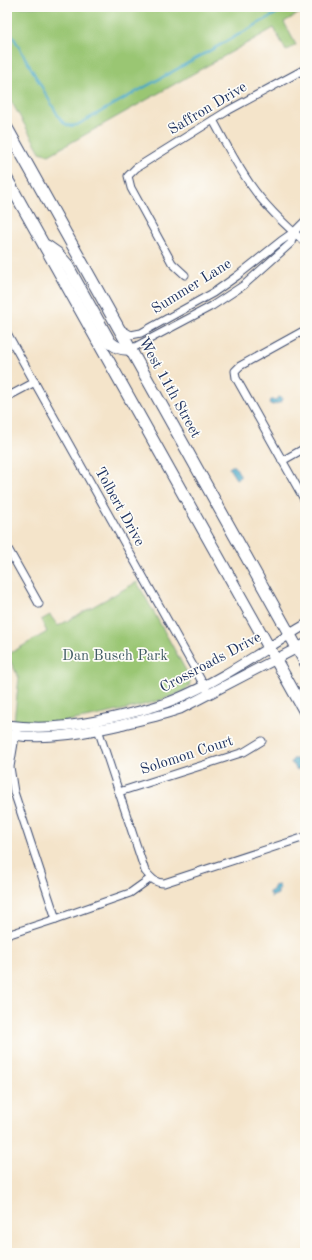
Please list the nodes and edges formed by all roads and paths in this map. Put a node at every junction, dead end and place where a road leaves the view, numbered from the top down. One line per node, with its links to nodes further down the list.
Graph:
1 (305, 69): 2 (street, Saffron Drive)
2 (213, 120): 6 (street); 9 (street, Saffron Drive)
3 (7, 128): 10 (main road, West 11th Street)
4 (7, 178): 8 (main road)
5 (305, 221): 6 (street, Summer Lane)
6 (294, 232): 7 (street); 10 (street, Summer Lane); 13 (street, Summer Lane)
7 (305, 242)
8 (44, 245): 13 (main road); 24 (main road)
9 (185, 275)
10 (119, 328): 13 (main road, West 11th Street)
11 (305, 330): 17 (street)
12 (7, 333): 14 (street, Tolbert Drive)
13 (131, 349): 22 (main road, West 11th Street)
14 (35, 382): 15 (street); 27 (street, Tolbert Drive)
15 (7, 397)
16 (305, 448): 17 (street)
17 (282, 461): 18 (street)
18 (305, 501)
19 (7, 547): 20 (street)
20 (39, 604)
21 (305, 625): 22 (street, Crossroads Drive)
22 (290, 634): 23 (main road, West 11th Street); 24 (street, Crossroads Drive)
23 (301, 646): 25 (street, Crossroads Drive); 26 (main road, West 11th Street)
24 (269, 648): 25 (main road); 27 (street, Crossroads Drive)
25 (276, 659): 28 (street, Crossroads Drive); 29 (main road)
26 (305, 662)
27 (204, 685): 28 (street, Tolbert Drive); 30 (street, Crossroads Drive)
28 (208, 694): 30 (street, Crossroads Drive)
29 (305, 712)
30 (97, 726): 31 (street, Crossroads Drive); 33 (street)
31 (11, 730): 36 (street)
32 (262, 741): 33 (street, Solomon Court)
33 (119, 792): 35 (street)
34 (305, 837): 35 (street)
35 (151, 878): 36 (street)
36 (56, 919): 37 (street)
37 (7, 935)

